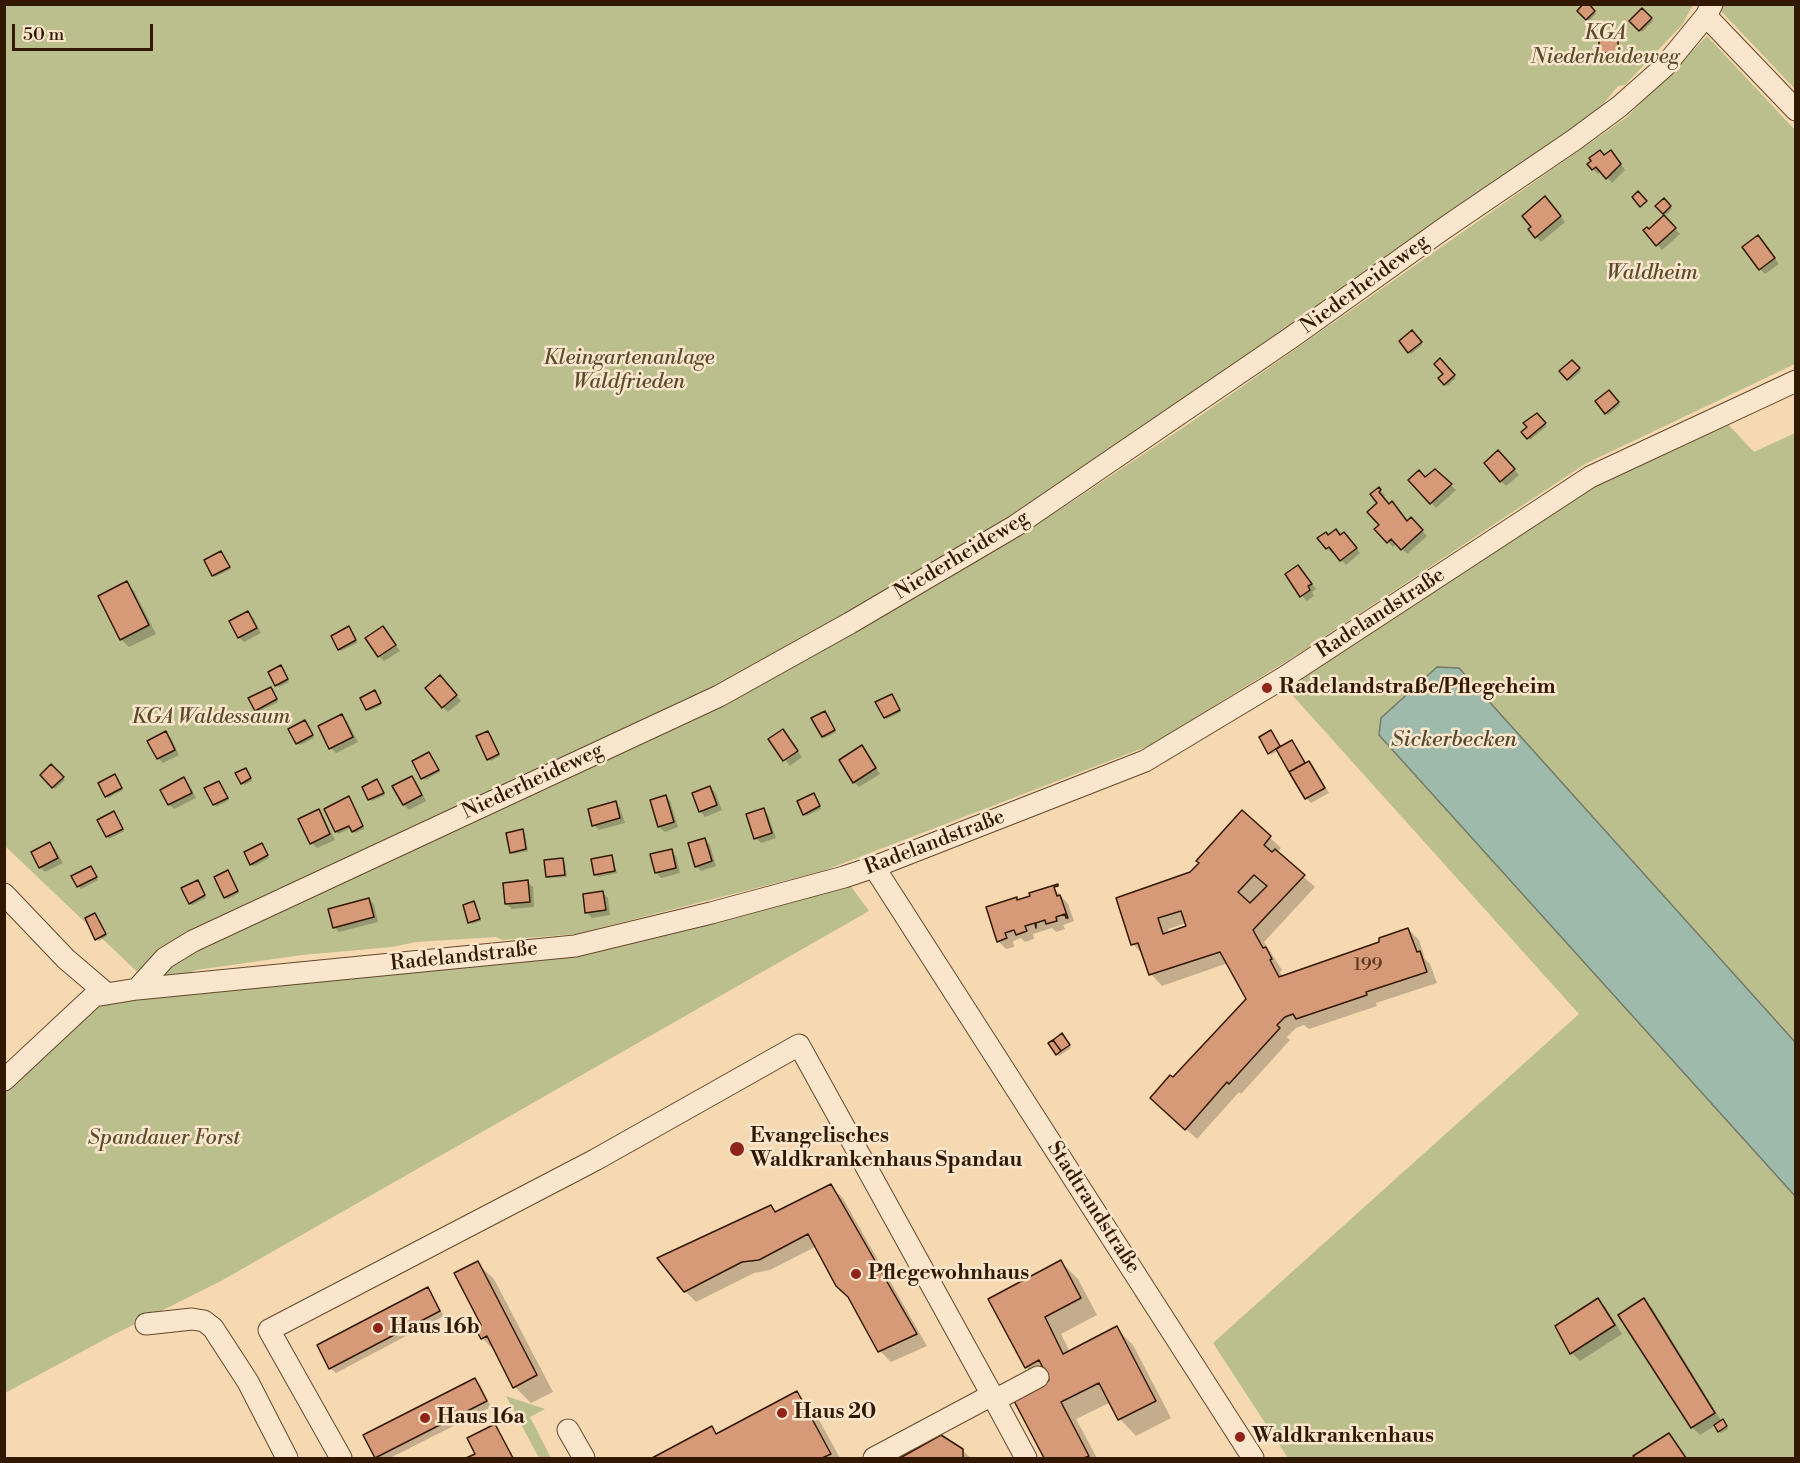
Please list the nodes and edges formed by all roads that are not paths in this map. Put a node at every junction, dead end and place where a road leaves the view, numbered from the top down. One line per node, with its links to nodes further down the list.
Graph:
1 (1709, 10): 2 (street); 6 (street, Niederheideweg)
2 (1796, 110)
3 (1796, 381): 4 (street, Radelandstraße)
4 (874, 867): 6 (street, Radelandstraße); 18 (street, Stadtrandstraße)
5 (4, 894): 7 (street)
6 (137, 989): 7 (street, Radelandstraße)
7 (107, 994): 8 (street, Radelandstraße)
8 (4, 1080)
9 (147, 1324): 13 (street)
10 (1038, 1377): 11 (street)
11 (993, 1397): 14 (street); 16 (street); 17 (street)
12 (568, 1430): 15 (street)
13 (287, 1458)
14 (341, 1458)
15 (584, 1458)
16 (874, 1458)
17 (1026, 1458)
18 (1253, 1458)

